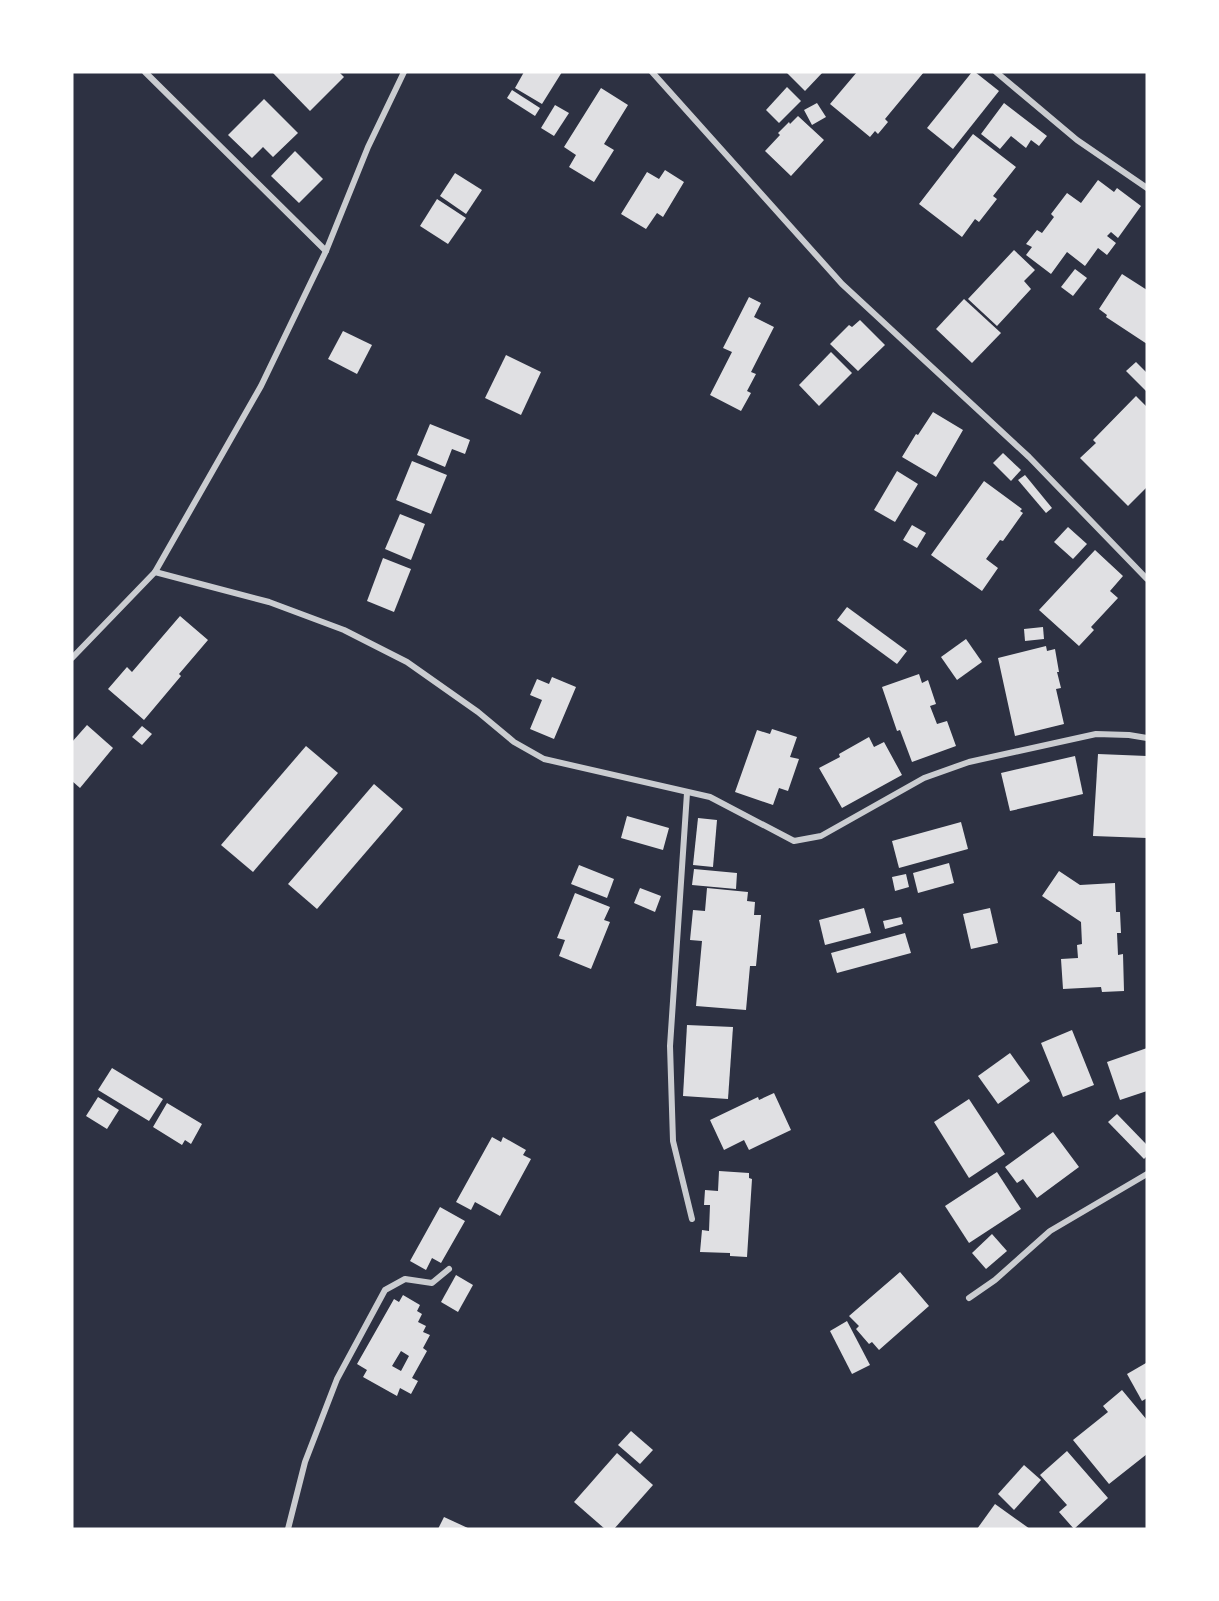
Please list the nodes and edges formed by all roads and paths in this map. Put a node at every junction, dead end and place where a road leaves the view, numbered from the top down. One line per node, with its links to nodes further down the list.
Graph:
1 (145, 72): 6 (street)
2 (404, 72): 6 (street)
3 (652, 72): 8 (street)
4 (996, 72): 5 (street)
5 (1147, 188)
6 (326, 251): 7 (street)
7 (155, 572): 9 (street); 11 (street)
8 (1147, 579)
9 (72, 658)
10 (1147, 738): 11 (street)
11 (687, 793): 13 (street)
12 (1147, 1174): 15 (street)
13 (692, 1219)
14 (449, 1269): 16 (street)
15 (969, 1298)
16 (288, 1529)

